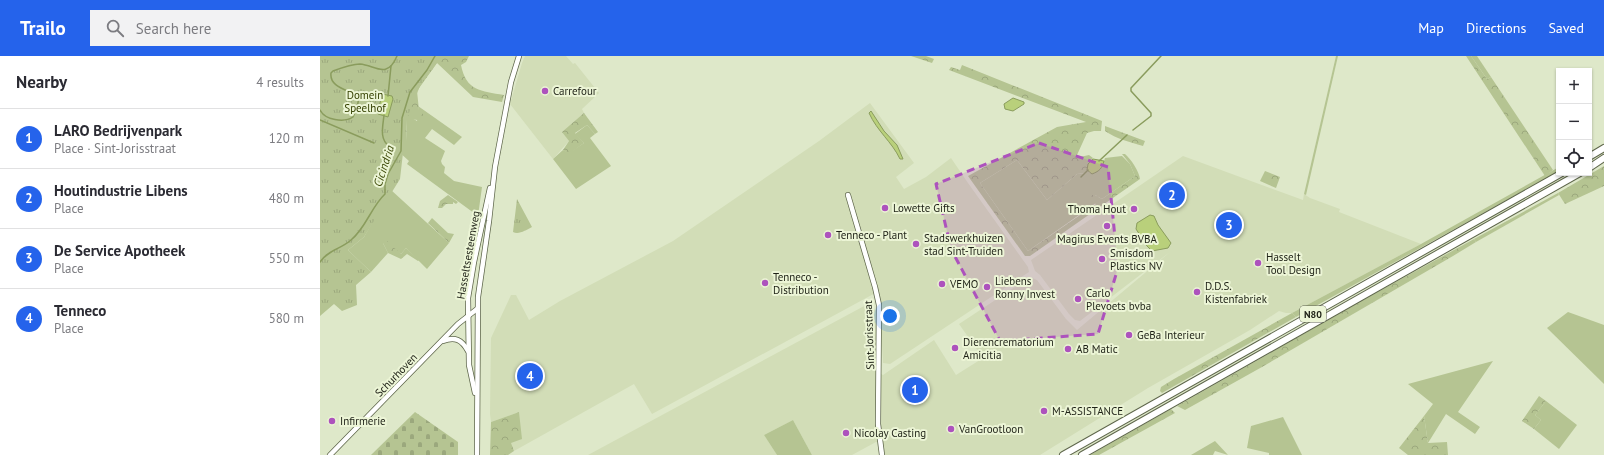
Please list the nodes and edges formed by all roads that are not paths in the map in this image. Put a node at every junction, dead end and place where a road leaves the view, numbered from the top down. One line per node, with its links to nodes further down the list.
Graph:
1 (520, 56): 8 (main road, Hasseltsesteenweg)
2 (1604, 148): 3 (highway)
3 (1592, 155)
4 (1604, 158): 5 (highway)
5 (1592, 166)
6 (1557, 176): 17 (highway, N80)
7 (1575, 176): 18 (highway, N80)
8 (493, 179): 10 (main road, Hasseltsesteenweg); 11 (main road, Hasseltsesteenweg)
9 (848, 195): 16 (main road, Sint-Jorisstraat)
10 (477, 309): 11 (main road, Schurhoven); 15 (main road, Hasseltsesteenweg)
11 (468, 316): 12 (main road, Schurhoven); 13 (main road, Hasseltsesteenweg)
12 (441, 342): 13 (main road); 14 (main road, Schurhoven)
13 (469, 352): 15 (main road, Hasseltsesteenweg)
14 (330, 455)
15 (476, 455)
16 (882, 455)
17 (1063, 455)
18 (1082, 455)

